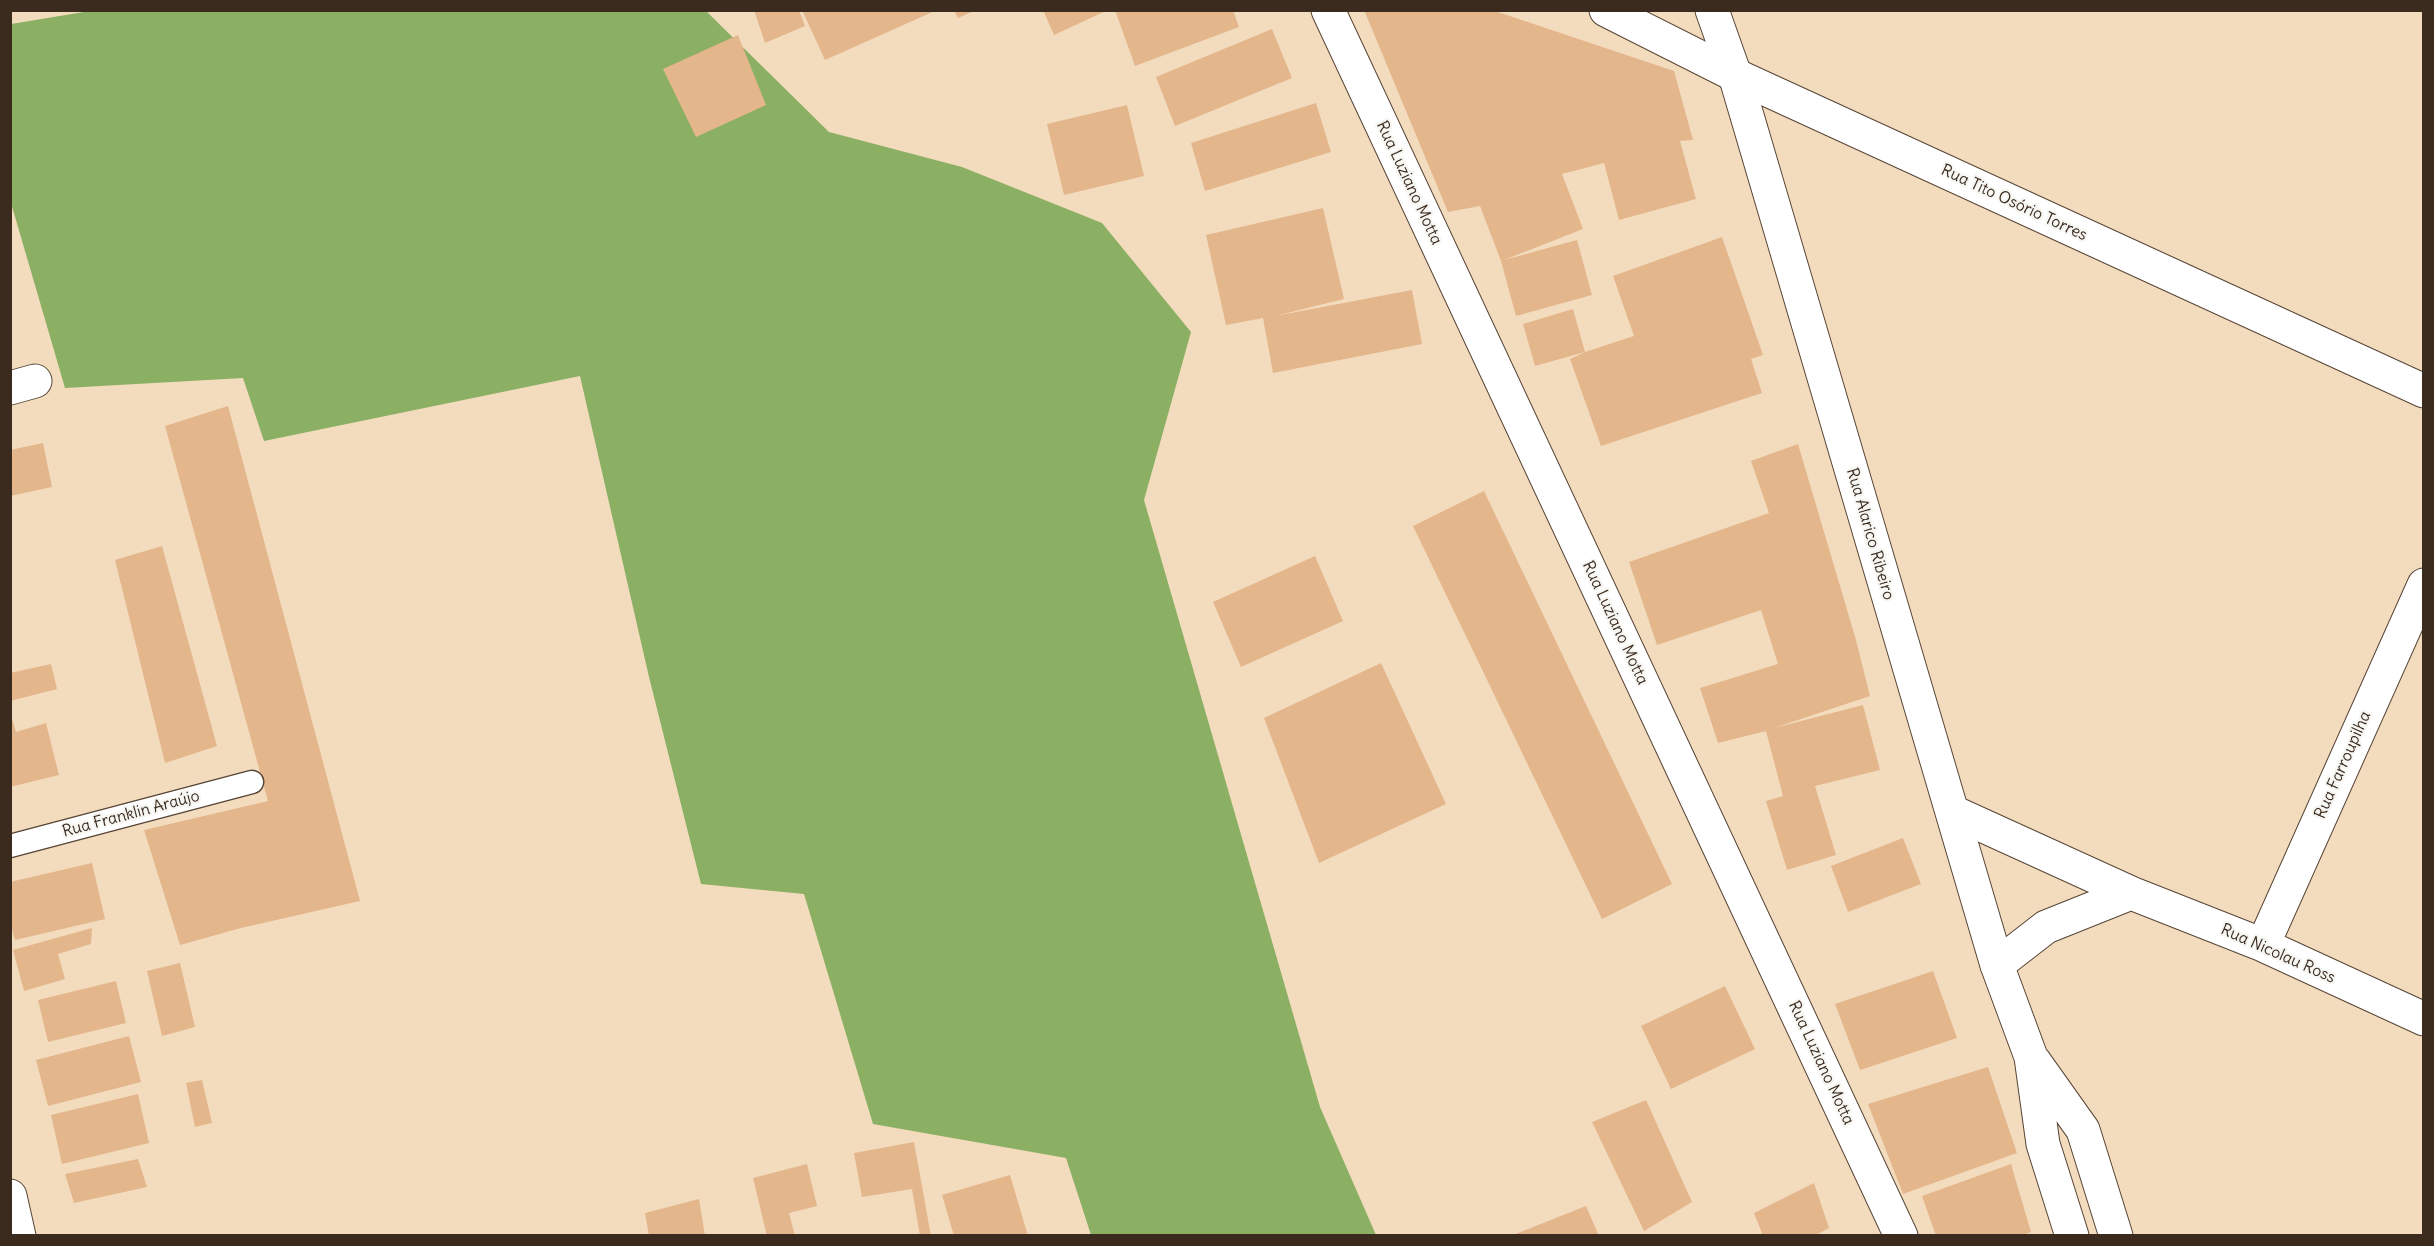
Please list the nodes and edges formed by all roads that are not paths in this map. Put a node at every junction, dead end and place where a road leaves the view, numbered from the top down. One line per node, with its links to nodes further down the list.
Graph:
1 (1328, 10): 17 (street, Rua Luziano Motta)
2 (1606, 10): 4 (street, Rua Tito Osório Torres)
3 (1712, 10): 4 (street, Rua Alarico Ribeiro)
4 (1735, 75): 5 (street, Rua Tito Osório Torres); 8 (street, Rua Alarico Ribeiro)
5 (2424, 391)
6 (2424, 585): 11 (street, Rua Farroupilha)
7 (252, 782): 9 (lane, Rua Franklin Araújo)
8 (1953, 812): 10 (street, Rua Nicolau Ross); 12 (street, Rua Alarico Ribeiro)
9 (10, 846)
10 (2132, 893): 11 (street, Rua Nicolau Ross); 12 (street)
11 (2263, 945): 13 (street, Rua Nicolau Ross)
12 (1997, 965): 14 (street, Rua Alarico Ribeiro)
13 (2424, 1019)
14 (2031, 1057): 18 (street, Rua Alarico Ribeiro); 19 (street, Rua Alarico Ribeiro)
15 (10, 1196): 16 (street)
16 (19, 1236)
17 (1901, 1236)
18 (2072, 1236)
19 (2116, 1236)

